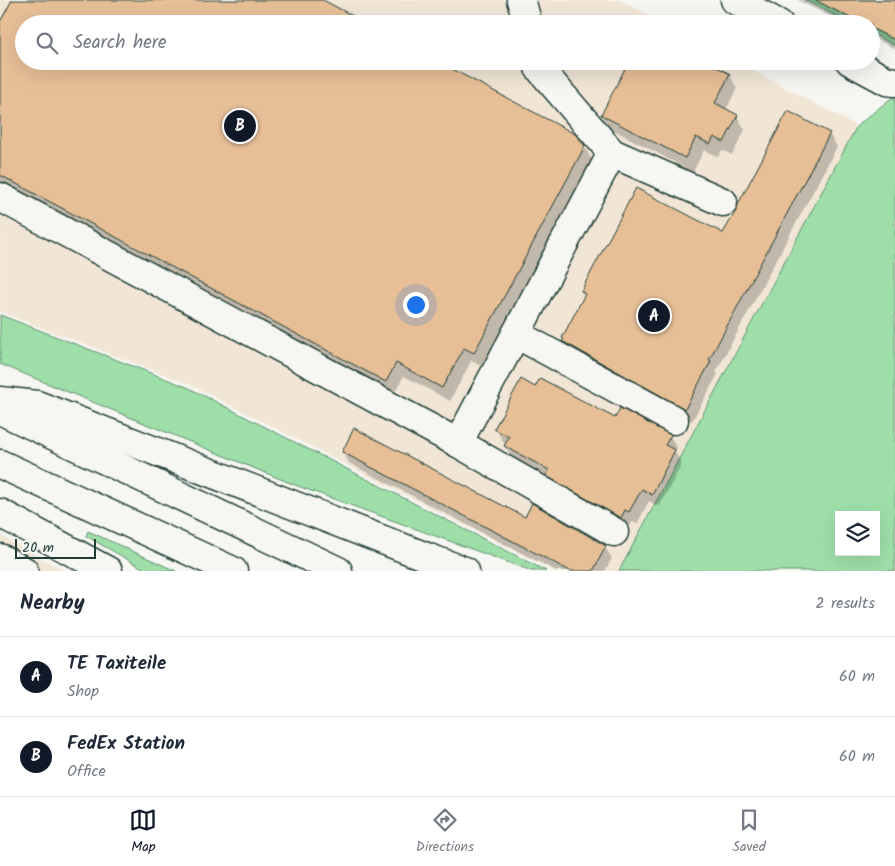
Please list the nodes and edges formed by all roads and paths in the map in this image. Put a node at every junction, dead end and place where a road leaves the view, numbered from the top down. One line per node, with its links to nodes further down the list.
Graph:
1 (521, 0): 3 (main road)
2 (735, 0): 4 (main road)
3 (525, 15)
4 (762, 15)
5 (541, 70): 8 (main road)
6 (867, 70): 7 (main road)
7 (895, 82)
8 (612, 153): 10 (main road); 11 (main road)
9 (0, 198): 15 (main road)
10 (723, 202)
11 (516, 334): 14 (main road); 15 (main road)
12 (0, 401): 24 (main road)
13 (0, 410): 23 (main road)
14 (674, 420)
15 (458, 443): 18 (main road)
16 (0, 464): 22 (main road)
17 (0, 513): 21 (main road)
18 (614, 532)
19 (0, 558): 20 (main road)
20 (24, 571)
21 (108, 571)
22 (233, 571)
23 (338, 571)
24 (465, 571)

